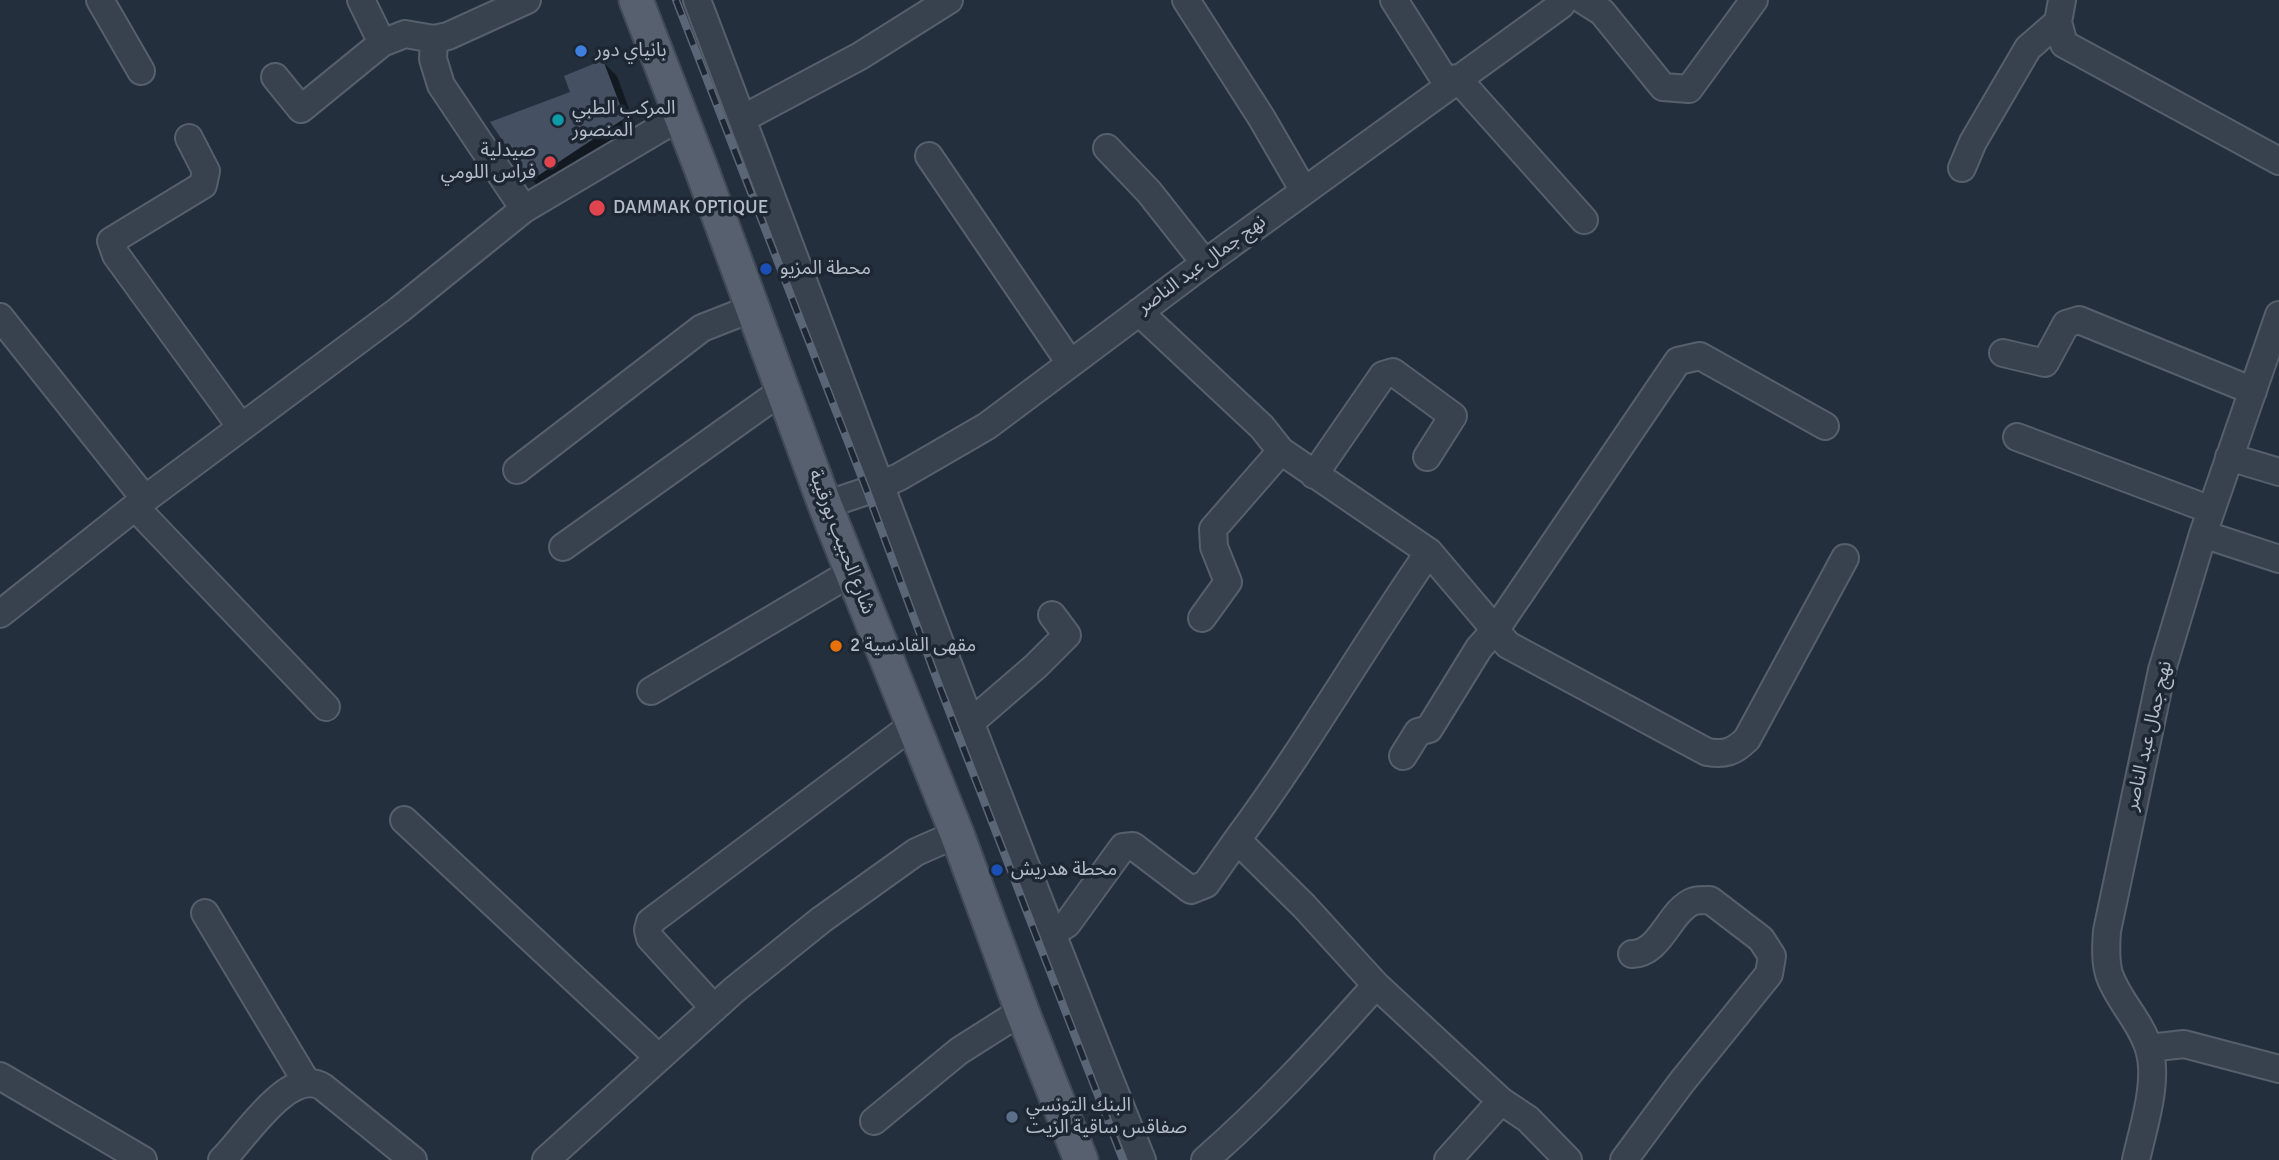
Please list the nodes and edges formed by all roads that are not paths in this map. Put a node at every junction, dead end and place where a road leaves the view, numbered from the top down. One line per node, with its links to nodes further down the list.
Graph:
1 (100, 0): 15 (street)
2 (361, 0): 14 (street)
3 (527, 0): 13 (street)
4 (636, 0): 18 (main road, شارع الحبيب بورقيبة)
5 (697, 0): 19 (street)
6 (949, 0): 19 (street)
7 (1186, 0): 25 (street)
8 (1394, 0): 17 (street)
9 (1564, 0): 17 (street, نهج جمال عبد الناصر)
10 (1583, 0): 11 (street)
11 (1754, 0)
12 (2060, 11): 23 (street); 24 (street)
13 (434, 39): 14 (street); 26 (street)
14 (382, 43): 16 (street)
15 (141, 71)
16 (275, 77)
17 (1453, 82): 25 (street, نهج جمال عبد الناصر); 27 (street)
18 (681, 116): 26 (street); 29 (main road, شارع الحبيب بورقيبة)
19 (742, 119): 46 (street)
20 (189, 138): 38 (street)
21 (1107, 148): 28 (street)
22 (929, 156): 34 (street)
23 (2279, 161)
24 (1962, 168)
25 (1304, 191): 28 (street, نهج جمال عبد الناصر)
26 (524, 209): 38 (street)
27 (1584, 220)
28 (1205, 263): 30 (street, نهج جمال عبد الناصر)
29 (753, 308): 36 (main road, شارع الحبيب بورقيبة); 43 (street)
30 (1139, 312): 34 (street, نهج جمال عبد الناصر); 40 (street)
31 (2279, 314): 35 (street, نهج جمال عبد الناصر)
32 (0, 317): 47 (street)
33 (2003, 353): 35 (street)
34 (1070, 363): 46 (street, نهج جمال عبد الناصر)
35 (2267, 372): 42 (street, نهج جمال عبد الناصر)
36 (783, 390): 48 (main road, شارع الحبيب بورقيبة); 50 (street)
37 (1825, 426): 58 (street)
38 (241, 427): 47 (street)
39 (2017, 437): 49 (street)
40 (1281, 451): 45 (street); 57 (street)
41 (1427, 457): 45 (street)
42 (2229, 457): 44 (street); 49 (street, نهج جمال عبد الناصر)
43 (517, 470)
44 (2279, 472)
45 (1314, 475): 51 (street)
46 (880, 485): 48 (street, نهج جمال عبد الناصر); 61 (street)
47 (140, 503): 55 (street); 60 (street)
48 (825, 505): 54 (main road, شارع الحبيب بورقيبة)
49 (2207, 522): 53 (street); 73 (street, نهج جمال عبد الناصر)
50 (563, 547)
51 (1429, 552): 58 (street); 66 (street)
52 (1845, 558): 58 (street)
53 (2279, 559)
54 (852, 572): 59 (street); 62 (main road, شارع الحبيب بورقيبة)
55 (0, 614)
56 (1052, 615): 61 (street)
57 (1202, 618)
58 (1496, 629): 63 (street)
59 (651, 691)
60 (326, 707)
61 (970, 723): 68 (street)
62 (914, 724): 65 (main road, شارع الحبيب بورقيبة); 71 (street)
63 (1403, 756)
64 (404, 820): 74 (street)
65 (957, 834): 71 (street); 72 (main road, شارع الحبيب بورقيبة)
66 (1237, 839): 68 (street); 70 (street)
67 (205, 913): 77 (street)
68 (1051, 934): 85 (street)
69 (1632, 954): 89 (street)
70 (1376, 985): 78 (street); 86 (street)
71 (714, 1009): 74 (street)
72 (1021, 1011): 79 (street); 84 (main road, شارع الحبيب بورقيبة)
73 (2149, 1048): 75 (street); 90 (street, نهج جمال عبد الناصر)
74 (659, 1058): 83 (street)
75 (2279, 1069)
76 (0, 1076): 80 (street)
77 (307, 1083): 81 (street); 82 (street)
78 (1501, 1101): 87 (street); 88 (street)
79 (874, 1121)
80 (143, 1160)
81 (222, 1160)
82 (413, 1160)
83 (546, 1160)
84 (1081, 1160)
85 (1143, 1160)
86 (1205, 1160)
87 (1448, 1160)
88 (1568, 1160)
89 (1624, 1160)
90 (2136, 1160)

